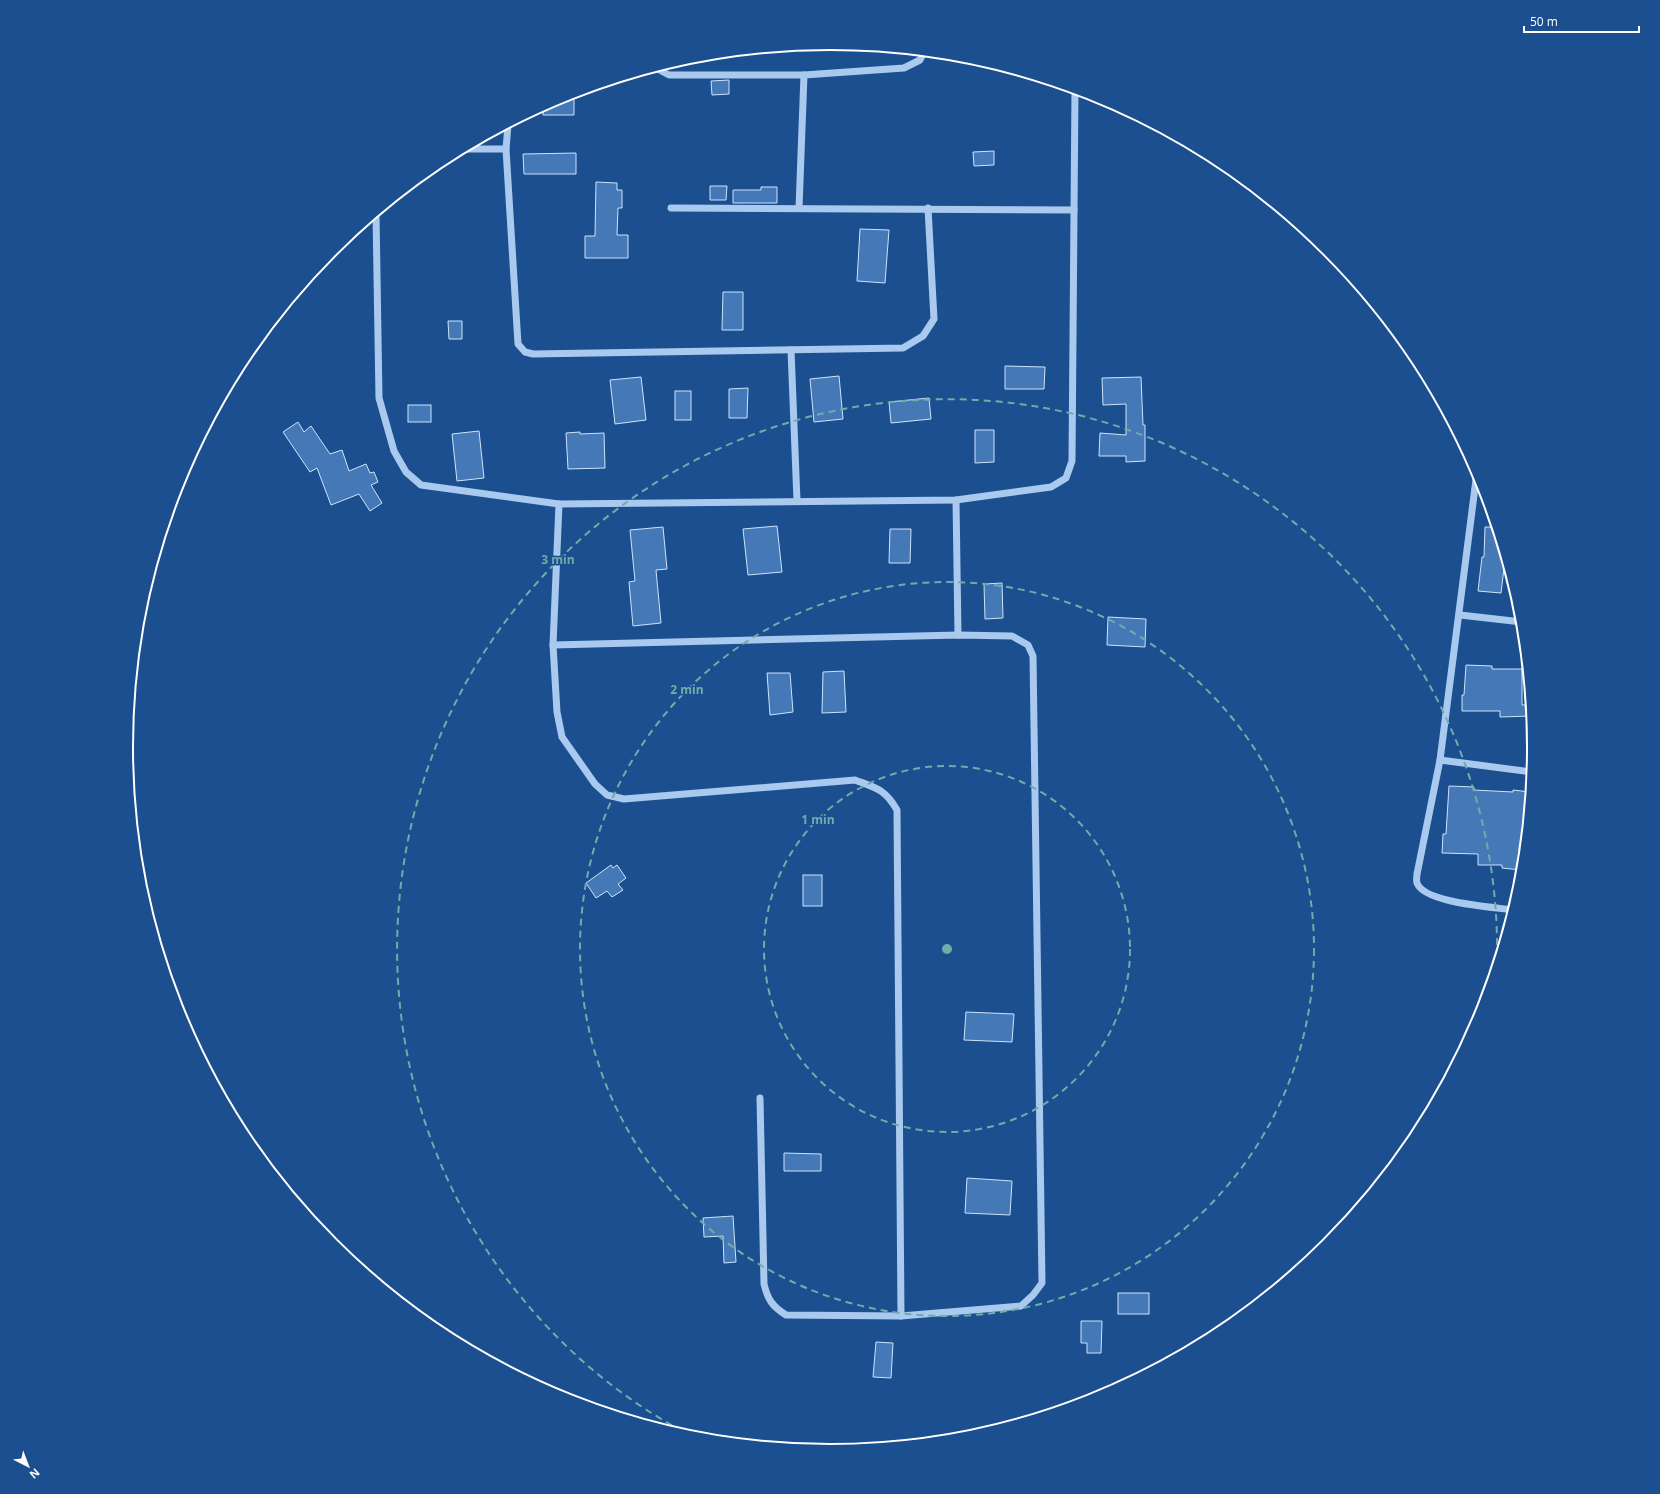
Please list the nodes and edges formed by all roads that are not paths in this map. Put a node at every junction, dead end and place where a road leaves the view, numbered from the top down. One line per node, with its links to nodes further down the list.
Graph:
1 (922, 56): 3 (street)
2 (661, 71): 3 (street)
3 (804, 75): 9 (street)
4 (1075, 95): 11 (street)
5 (508, 130): 7 (street)
6 (472, 149): 7 (street)
7 (506, 149): 13 (street)
8 (671, 208): 9 (street)
9 (799, 208): 10 (street)
10 (928, 208): 11 (street); 13 (street)
11 (1074, 210): 16 (street)
12 (376, 218): 18 (street)
13 (791, 350): 17 (street)
14 (1476, 484): 15 (street)
15 (1475, 489): 19 (street)
16 (956, 500): 17 (street); 21 (street)
17 (797, 501): 18 (street)
18 (559, 504): 22 (street)
19 (1460, 615): 20 (street); 23 (street)
20 (1516, 621)
21 (958, 635): 22 (street); 27 (street)
22 (553, 645): 27 (street)
23 (1440, 760): 24 (street); 25 (street)
24 (1526, 771)
25 (1507, 909)
26 (760, 1098): 27 (street)
27 (901, 1316)

